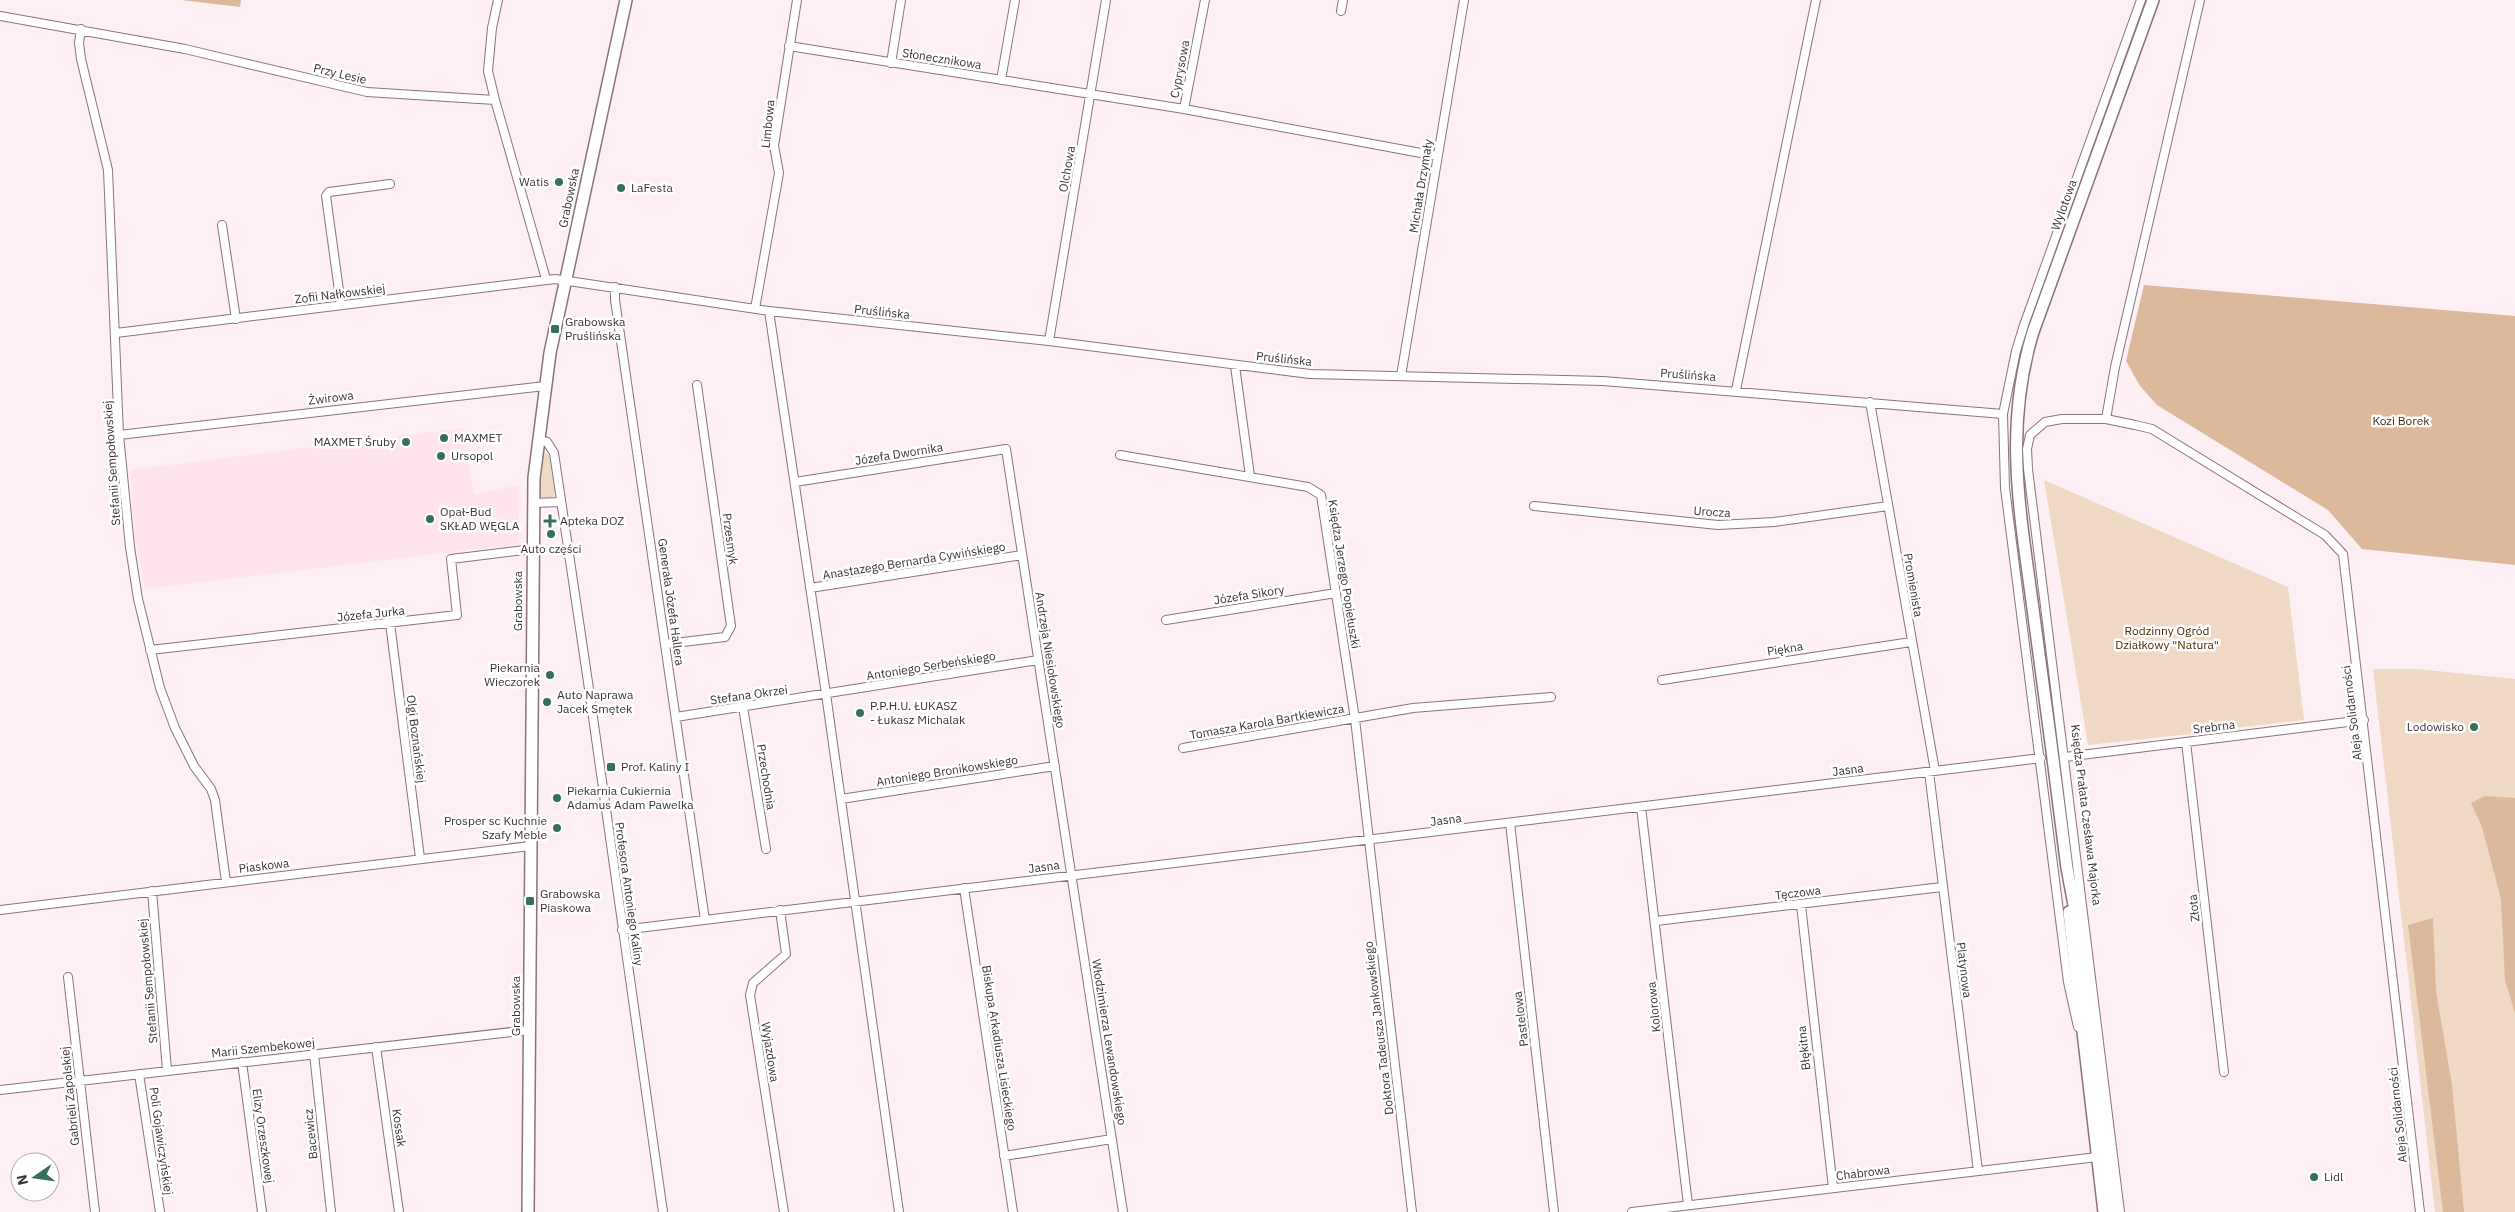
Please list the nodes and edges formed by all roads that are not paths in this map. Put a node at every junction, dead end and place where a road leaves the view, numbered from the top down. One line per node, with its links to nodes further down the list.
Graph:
1 (498, 0): 21 (street)
2 (626, 0): 27 (street, Grabowska)
3 (797, 0): 17 (street, Limbowa)
4 (901, 0): 18 (street)
5 (1015, 0): 19 (street)
6 (1106, 0): 20 (street, Olchowa)
7 (1205, 0): 22 (street, Cyprysowa)
8 (1342, 0): 14 (street)
9 (1464, 0): 23 (street, Michała Drzymały)
10 (1816, 0): 39 (street)
11 (2141, 0): 41 (street, Wylotowa)
12 (2153, 0): 43 (street, Wylotowa)
13 (2200, 0): 42 (street)
14 (1341, 11)
15 (0, 16): 16 (street, Przy Lesie)
16 (81, 29): 21 (street, Przy Lesie); 33 (street, Stefanii Sempołowskiej)
17 (789, 46): 18 (street, Słonecznikowa); 30 (street, Limbowa)
18 (891, 63): 19 (street, Słonecznikowa)
19 (1001, 80): 20 (street, Słonecznikowa)
20 (1091, 95): 22 (street, Cyprysowa); 34 (street, Olchowa)
21 (495, 100): 26 (street)
22 (1184, 109): 23 (street)
23 (1438, 156): 36 (street, Michała Drzymały)
24 (390, 184): 29 (street)
25 (222, 225): 32 (street)
26 (546, 279): 27 (street, Zofii Nałkowskiej); 29 (street, Zofii Nałkowskiej)
27 (566, 280): 28 (street, Pruślińska); 38 (street, Grabowska)
28 (615, 287): 30 (street, Pruślińska); 62 (street, Generała Józefa Hallera)
29 (341, 305): 32 (street, Zofii Nałkowskiej)
30 (755, 309): 31 (street, Pruślińska)
31 (769, 311): 34 (street, Pruślińska); 50 (street)
32 (236, 319): 33 (street, Zofii Nałkowskiej)
33 (116, 333): 45 (street, Stefanii Sempołowskiej)
34 (1049, 341): 35 (street, Pruślińska)
35 (1234, 366): 36 (street, Pruślińska); 49 (street)
36 (1401, 376): 39 (street, Pruślińska)
37 (697, 385): 62 (street, Przesmyk)
38 (545, 386): 45 (street, Żwirowa); 46 (street, Grabowska)
39 (1736, 390): 40 (street, Pruślińska)
40 (1870, 402): 41 (street, Pruślińska); 54 (street, Promienista)
41 (2003, 414): 75 (street, Księdza Prałata Czesława Majorka)
42 (2106, 419): 44 (street, Aleja Solidarności); 71 (street, Aleja Solidarności)
43 (2015, 424): 85 (street, Księdza Prałata Czesława Majorka)
44 (2039, 425): 74 (street, Księdza Prałata Czesława Majorka)
45 (120, 435): 63 (street, Stefanii Sempołowskiej)
46 (538, 440): 51 (street, Profesora Antoniego Kaliny); 52 (street, Grabowska)
47 (1006, 449): 50 (street, Józefa Dwornika); 56 (street, Andrzeja Niesiołowskiego)
48 (1120, 455): 49 (street, Księdza Jerzego Popiełuszki)
49 (1250, 476): 58 (street, Księdza Jerzego Popiełuszki)
50 (795, 482): 57 (street)
51 (561, 502): 52 (street); 97 (street, Profesora Antoniego Kaliny)
52 (533, 503): 55 (street, Grabowska)
53 (1534, 506): 54 (street, Urocza)
54 (1888, 506): 61 (street, Promienista)
55 (532, 549): 60 (street, Józefa Jurka); 82 (street, Grabowska)
56 (1022, 555): 57 (street, Anastazego Bernarda Cywińskiego); 64 (street, Andrzeja Niesiołowskiego)
57 (810, 588): 66 (street)
58 (1336, 593): 59 (street, Józefa Sikory); 70 (street, Księdza Jerzego Popiełuszki)
59 (1166, 620)
60 (390, 623): 63 (street, Józefa Jurka); 84 (street, Olgi Boznańskiej)
61 (1911, 642): 65 (street, Piękna); 77 (street, Promienista)
62 (666, 644): 69 (street, Generała Józefa Hallera)
63 (150, 650): 87 (street, Stefanii Sempołowskiej)
64 (1038, 660): 66 (street, Antoniego Serbeńskiego); 76 (street, Andrzeja Niesiołowskiego)
65 (1662, 680)
66 (826, 694): 68 (street, Stefana Okrzei); 78 (street)
67 (1550, 697): 70 (street)
68 (743, 707): 69 (street, Stefana Okrzei); 83 (street, Przechodnia)
69 (676, 717): 95 (street, Generała Józefa Hallera)
70 (1355, 719): 73 (street, Tomasza Karola Bartkiewicza); 81 (street, Księdza Jerzego Popiełuszki)
71 (2364, 720): 72 (street, Srebrna); 132 (street, Aleja Solidarności)
72 (2186, 742): 74 (street, Srebrna); 105 (street, Złota)
73 (1183, 748)
74 (2065, 757): 131 (street, Księdza Prałata Czesława Majorka)
75 (2040, 758): 77 (street, Jasna); 100 (street, Księdza Prałata Czesława Majorka)
76 (1055, 766): 78 (street, Antoniego Bronikowskiego); 86 (street, Andrzeja Niesiołowskiego)
77 (1932, 772): 79 (street, Jasna); 89 (street, Platynowa)
78 (841, 799): 91 (street)
79 (1641, 807): 80 (street, Jasna); 96 (street, Kolorowa)
80 (1510, 823): 81 (street, Jasna); 127 (street, Pastelowa)
81 (1369, 840): 86 (street, Jasna); 126 (street, Doktora Tadeusza Jankowskiego)
82 (530, 846): 84 (street, Piaskowa); 99 (street, Grabowska)
83 (766, 850)
84 (420, 858): 87 (street, Piaskowa)
85 (2067, 868): 100 (street, Księdza Prałata Czesława Majorka); 130 (street, Księdza Prałata Czesława Majorka)
86 (1072, 875): 88 (street, Jasna); 109 (street, Włodzimierza Lewandowskiego)
87 (226, 882): 90 (street, Piaskowa)
88 (964, 888): 91 (street, Jasna); 110 (street, Biskupa Arkadiusza Lisieckiego)
89 (1942, 888): 92 (street, Tęczowa); 112 (street, Platynowa)
90 (152, 891): 93 (street, Piaskowa); 104 (street, Stefanii Sempołowskiej)
91 (855, 901): 94 (street, Jasna); 123 (street)
92 (1801, 904): 96 (street, Tęczowa); 113 (street, Błękitna)
93 (0, 910)
94 (780, 910): 95 (street, Jasna); 122 (street, Wyjazdowa)
95 (705, 920): 97 (street, Jasna)
96 (1656, 921): 114 (street, Kolorowa)
97 (622, 930): 121 (street, Profesora Antoniego Kaliny)
98 (68, 977): 107 (street, Gabrieli Zapolskiej)
99 (529, 1030): 101 (street, Marii Szembekowej); 120 (street, Grabowska)
100 (2083, 1044): 111 (street, Księdza Prałata Czesława Majorka)
101 (376, 1047): 102 (street, Marii Szembekowej); 119 (street, Kossak)
102 (314, 1054): 103 (street, Marii Szembekowej); 118 (street, Bacewicz)
103 (242, 1062): 104 (street, Marii Szembekowej); 117 (street, Elizy Orzeszkowej)
104 (167, 1070): 106 (street, Marii Szembekowej)
105 (2224, 1072)
106 (139, 1074): 107 (street, Marii Szembekowej); 116 (street, Poli Gojawiczyńskiej)
107 (80, 1081): 108 (street, Marii Szembekowej); 115 (street, Gabrieli Zapolskiej)
108 (0, 1090)
109 (1112, 1139): 110 (street); 125 (street, Włodzimierza Lewandowskiego)
110 (1004, 1156): 124 (street, Biskupa Arkadiusza Lisieckiego)
111 (2097, 1157): 112 (street, Chabrowa); 129 (street, Księdza Prałata Czesława Majorka)
112 (1978, 1171): 113 (street, Chabrowa)
113 (1833, 1188): 114 (street, Chabrowa)
114 (1688, 1206): 128 (street, Chabrowa)
115 (95, 1212)
116 (160, 1212)
117 (262, 1212)
118 (331, 1212)
119 (399, 1212)
120 (528, 1212)
121 (663, 1212)
122 (784, 1212)
123 (899, 1212)
124 (1013, 1212)
125 (1123, 1212)
126 (1412, 1212)
127 (1554, 1212)
128 (1632, 1212)
129 (2104, 1212)
130 (2112, 1212)
131 (2120, 1212)
132 (2420, 1212)

